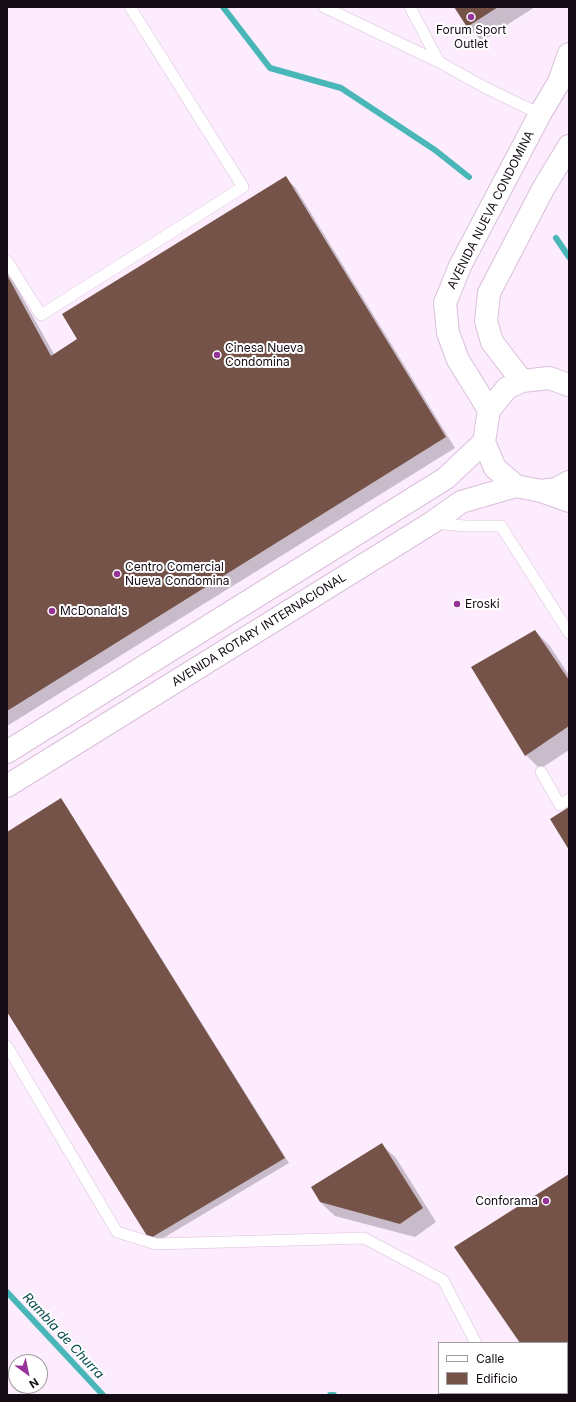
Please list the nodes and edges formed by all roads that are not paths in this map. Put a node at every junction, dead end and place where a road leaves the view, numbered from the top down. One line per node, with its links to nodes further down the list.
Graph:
1 (130, 7): 8 (lane)
2 (324, 7): 5 (lane)
3 (410, 7): 5 (lane)
4 (569, 54): 6 (street, AVENIDA NUEVA CONDOMINA)
5 (439, 62): 6 (lane)
6 (540, 114): 11 (street, AVENIDA NUEVA CONDOMINA)
7 (569, 146): 9 (street)
8 (7, 261)
9 (522, 381): 10 (street); 11 (street)
10 (569, 386)
11 (489, 410): 12 (street)
12 (484, 442): 14 (street); 18 (street)
13 (569, 482): 15 (street)
14 (516, 486): 15 (street); 17 (street, AVENIDA ROTARY INTERNACIONAL)
15 (541, 491): 16 (street)
16 (569, 502)
17 (433, 522): 19 (lane); 20 (street, AVENIDA ROTARY INTERNACIONAL)
18 (272, 586): 20 (street); 21 (street)
19 (569, 633)
20 (243, 640): 23 (street, AVENIDA ROTARY INTERNACIONAL)
21 (7, 752)
22 (541, 772): 24 (lane)
23 (7, 786)
24 (569, 800)
25 (7, 1046): 26 (lane)
26 (475, 1342)

